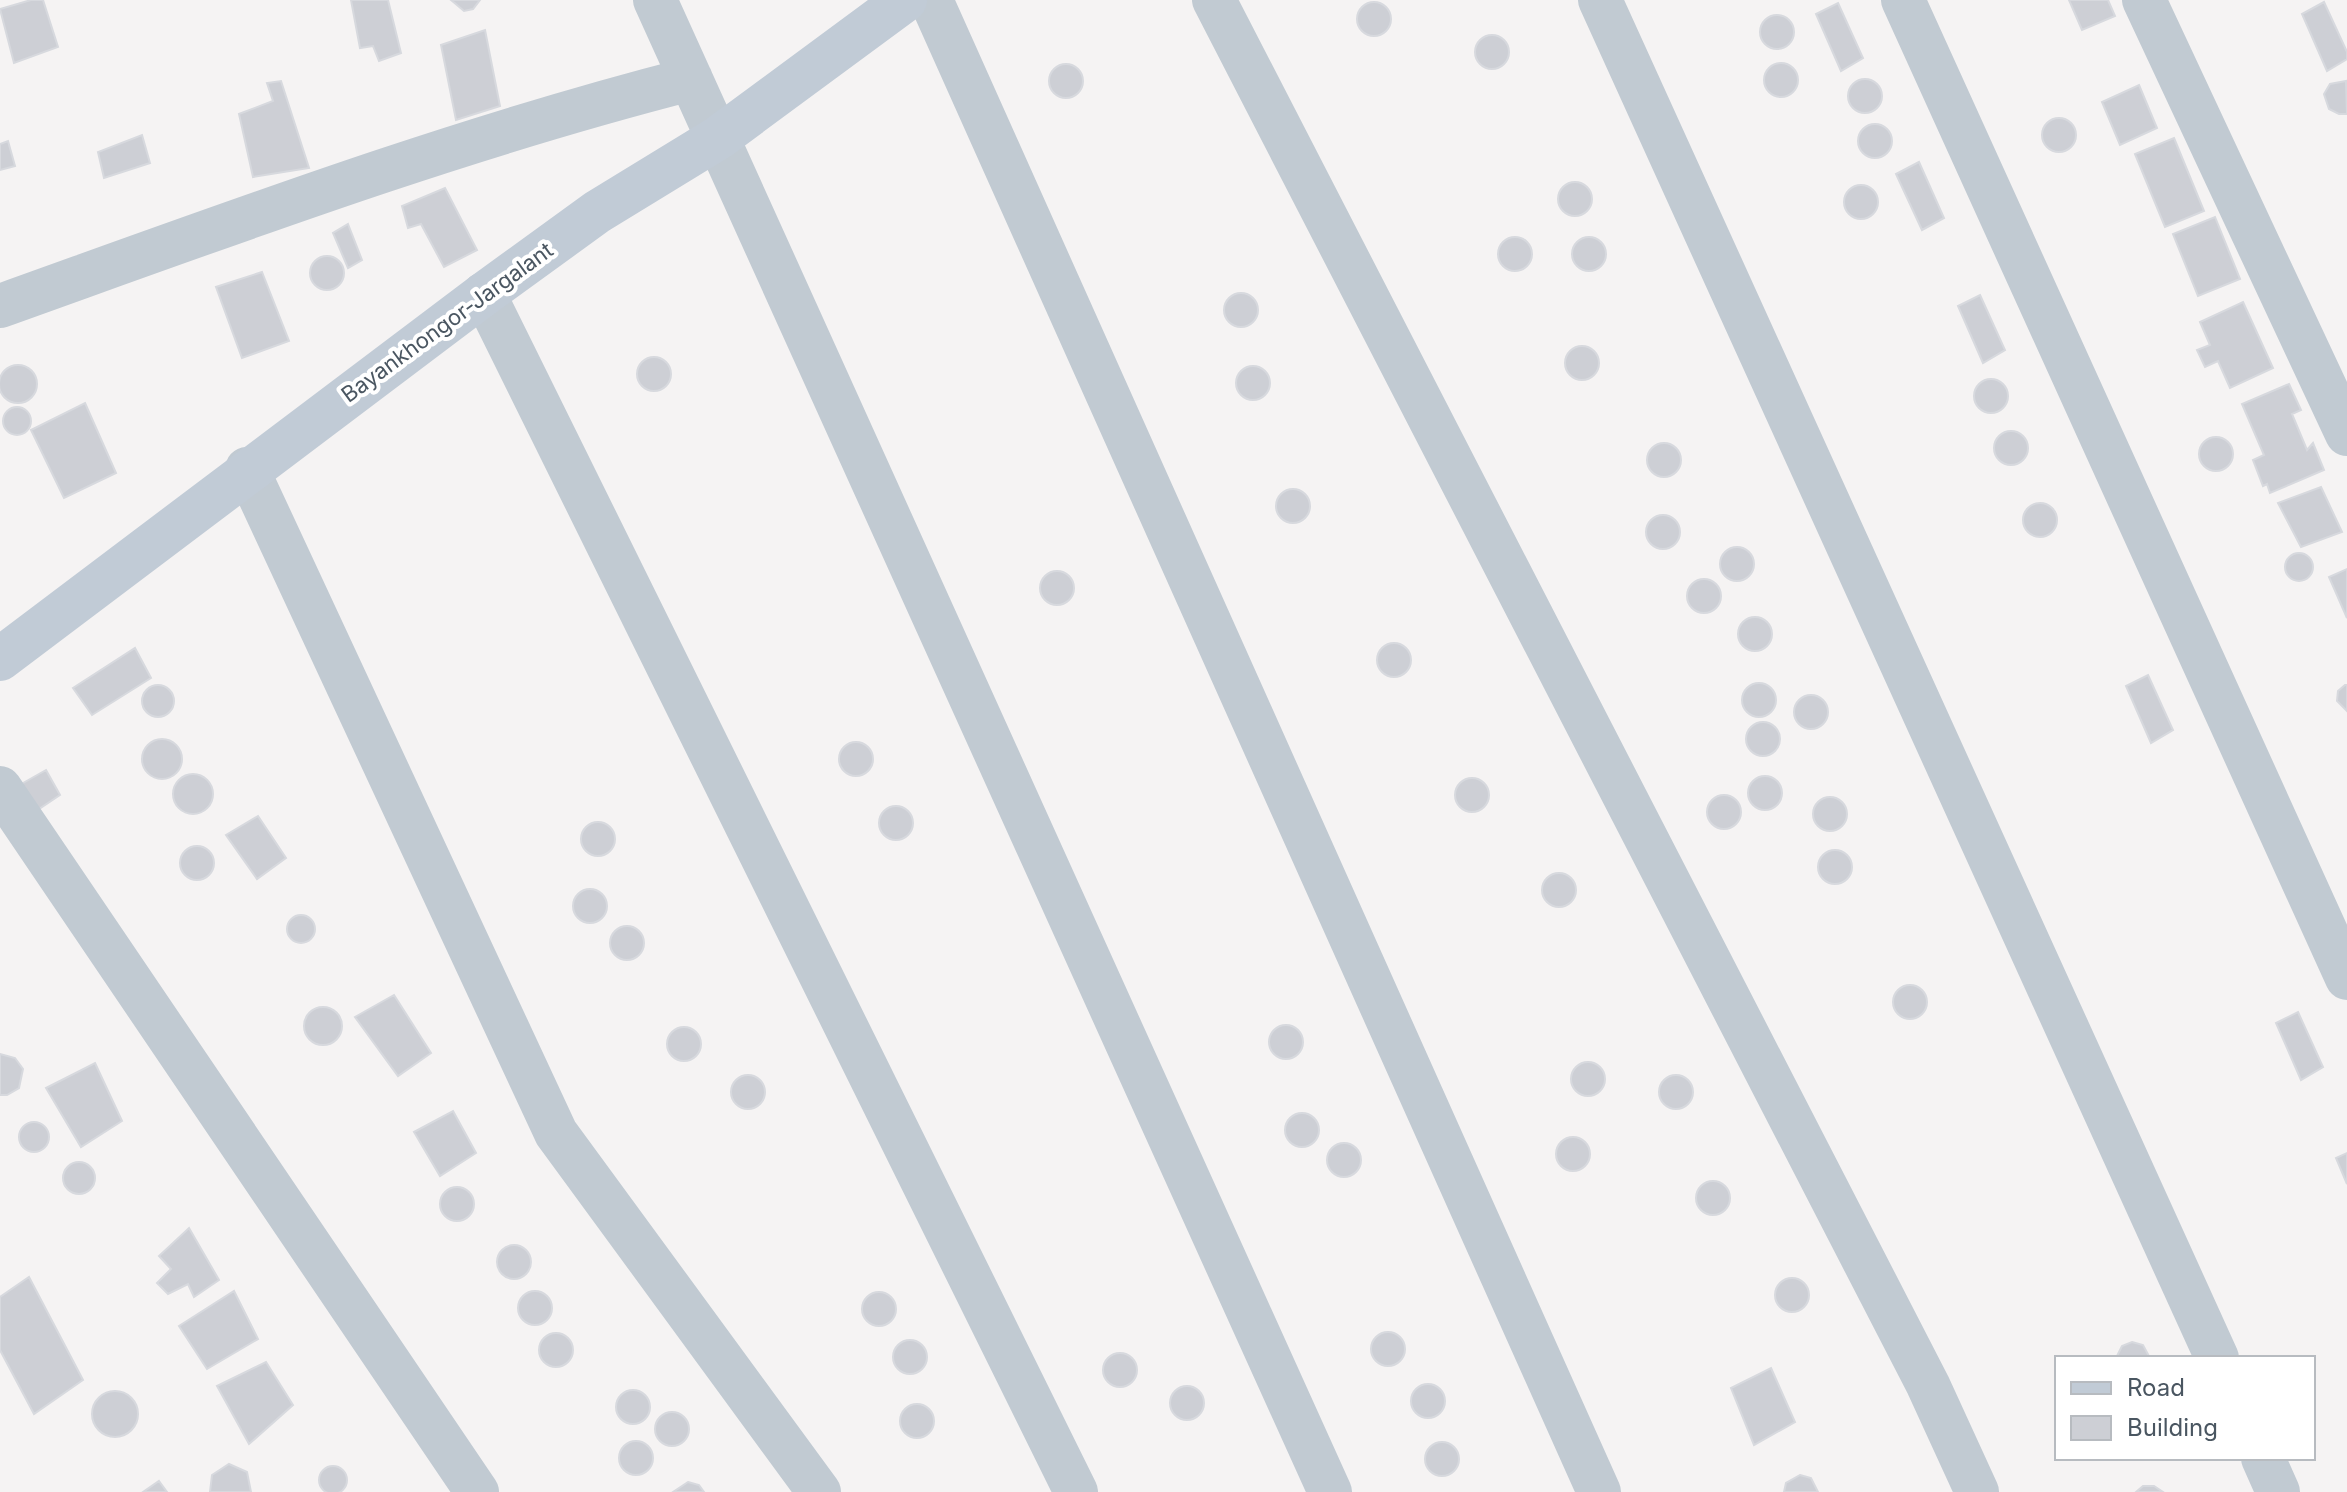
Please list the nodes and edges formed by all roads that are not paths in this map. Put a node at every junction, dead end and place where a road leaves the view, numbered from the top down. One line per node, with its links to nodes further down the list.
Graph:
1 (655, 0): 8 (street)
2 (905, 0): 9 (street, Bayankhongor-Jargalant)
3 (931, 0): 23 (street)
4 (1214, 0): 24 (street)
5 (1600, 0): 17 (street)
6 (1903, 0): 16 (street)
7 (2144, 0): 12 (street)
8 (691, 79): 9 (street); 11 (street)
9 (718, 138): 10 (street, Bayankhongor-Jargalant); 22 (street)
10 (484, 294): 13 (street, Bayankhongor-Jargalant); 21 (street)
11 (0, 306)
12 (2347, 434)
13 (247, 469): 14 (street, Bayankhongor-Jargalant); 20 (street)
14 (0, 659)
15 (0, 788): 19 (street)
16 (2347, 978)
17 (2216, 1356)
18 (2264, 1460): 25 (street)
19 (477, 1492)
20 (819, 1492)
21 (1076, 1492)
22 (1330, 1492)
23 (1599, 1492)
24 (1977, 1492)
25 (2278, 1492)

